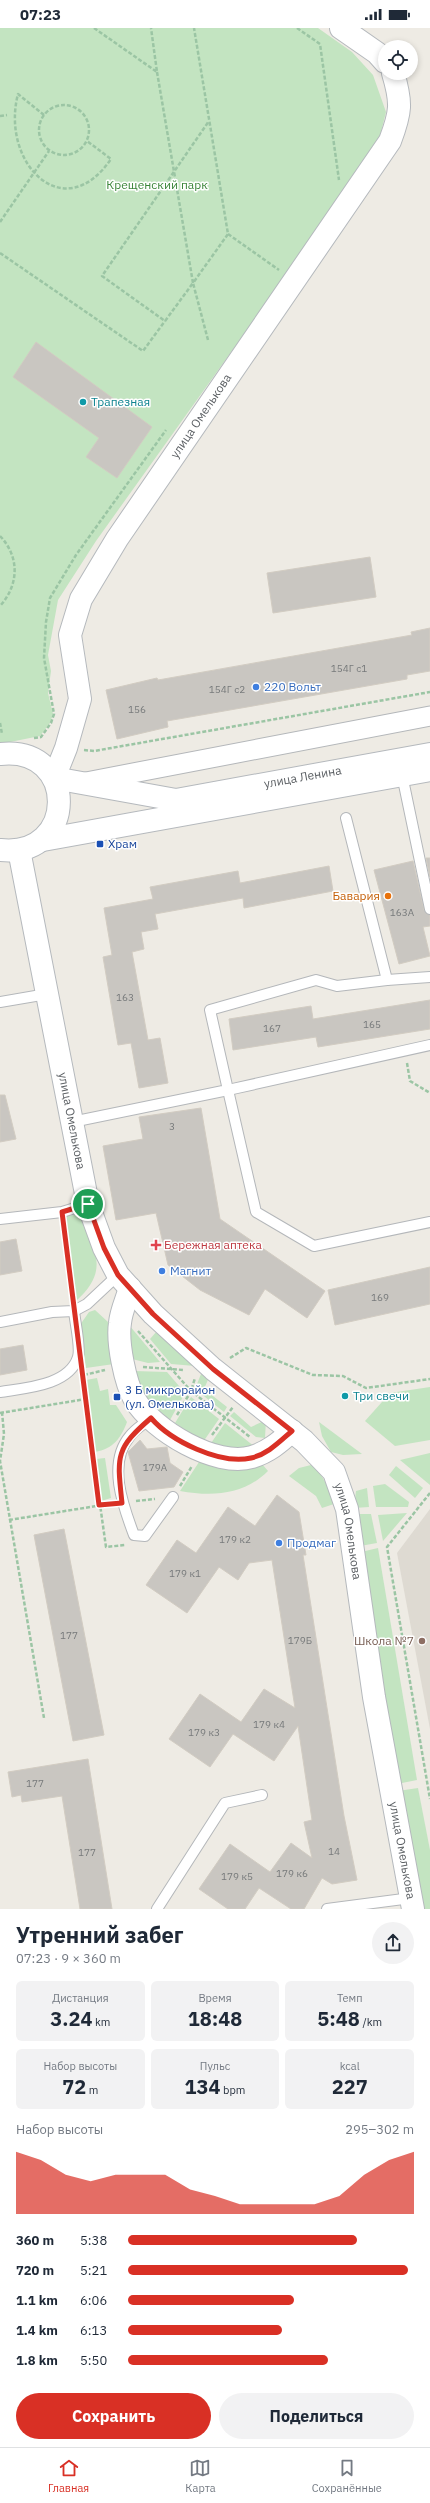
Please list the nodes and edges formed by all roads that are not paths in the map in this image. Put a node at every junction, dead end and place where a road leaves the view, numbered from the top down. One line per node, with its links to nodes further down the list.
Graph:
1 (341, 28): 2 (street)
2 (378, 54)
3 (395, 80): 9 (street, улица Омелькова)
4 (430, 716): 10 (street)
5 (2, 747): 9 (street)
6 (430, 754): 11 (street, улица Ленина)
7 (430, 770): 8 (street, улица Ленина)
8 (402, 775): 11 (street, улица Ленина); 15 (lane)
9 (54, 778): 10 (street); 13 (street)
10 (85, 782): 11 (street)
11 (177, 808): 13 (street)
12 (346, 818): 17 (lane)
13 (42, 840): 14 (street)
14 (8, 852): 18 (street, улица Омелькова)
15 (430, 907)
16 (430, 978): 17 (lane)
17 (387, 980): 21 (lane)
18 (47, 994): 19 (lane); 22 (street, улица Омелькова)
19 (0, 1002)
20 (430, 1045): 21 (lane)
21 (228, 1090): 22 (lane); 25 (lane)
22 (72, 1122): 23 (street, улица Омелькова)
23 (88, 1204): 24 (lane); 26 (street, улица Омелькова)
24 (0, 1219)
25 (430, 1222)
26 (124, 1281): 27 (lane); 30 (street); 31 (street, улица Омелькова)
27 (74, 1311): 28 (lane); 29 (lane)
28 (0, 1322)
29 (0, 1392)
30 (151, 1418): 31 (street); 32 (lane)
31 (292, 1431): 34 (street, улица Омелькова)
32 (173, 1497)
33 (262, 1795): 35 (lane)
34 (412, 1904): 36 (lane)
35 (157, 1909)
36 (326, 1909)

